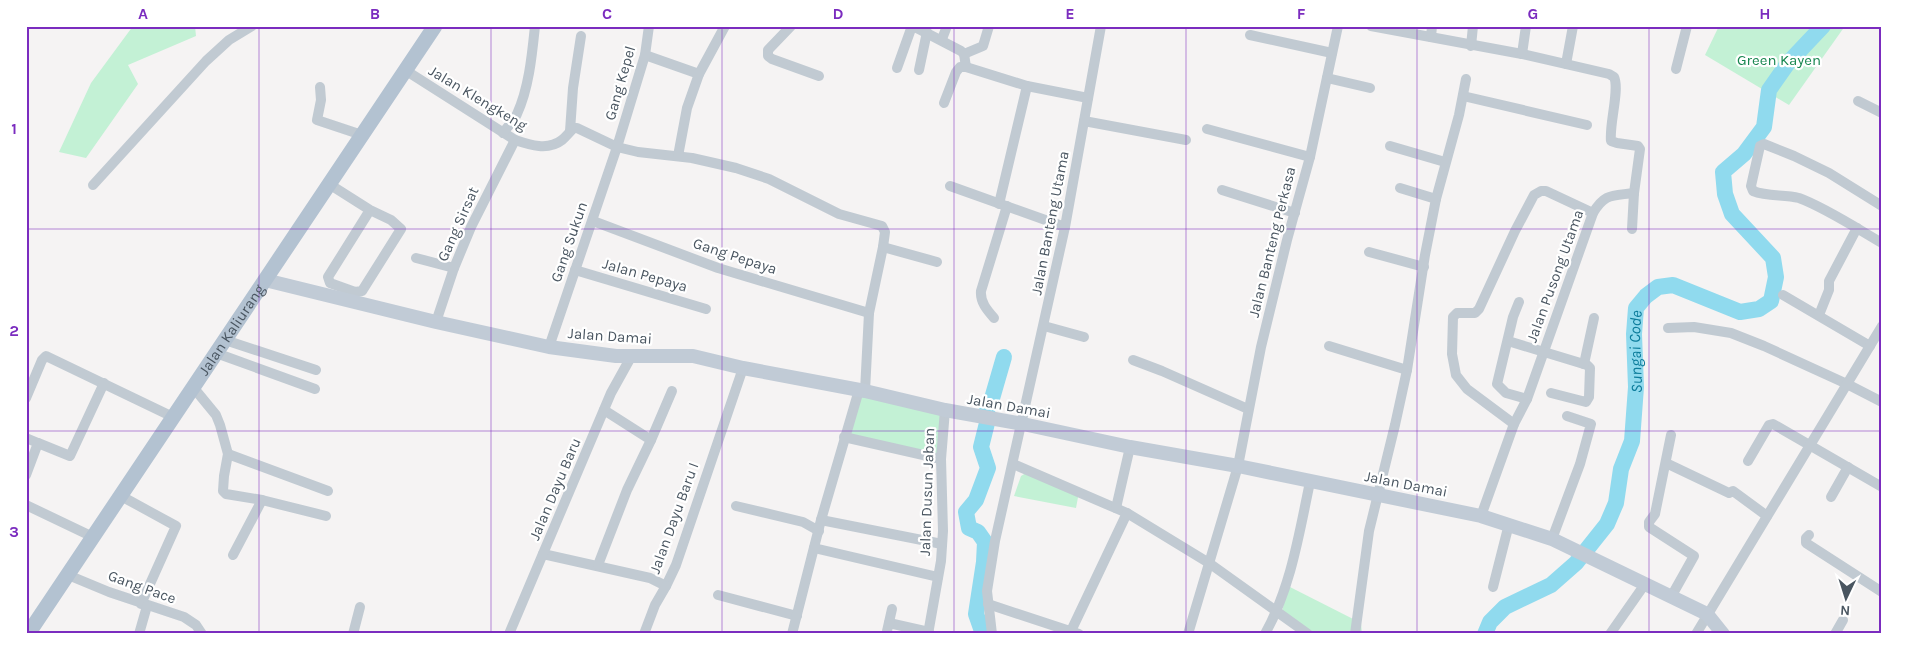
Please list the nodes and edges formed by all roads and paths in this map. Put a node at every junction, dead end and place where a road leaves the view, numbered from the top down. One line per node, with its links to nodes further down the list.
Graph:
1 (252, 26): 60 (street)
2 (435, 26): 32 (main road, Jalan Kaliurang)
3 (535, 26): 50 (street)
4 (649, 26): 25 (street, Gang Kepel)
5 (725, 26): 34 (street)
6 (791, 26): 35 (street)
7 (912, 26): 18 (street); 30 (street)
8 (947, 26): 22 (street)
9 (989, 26): 26 (street)
10 (1101, 26): 42 (street, Jalan Banteng Utama)
11 (1338, 26): 24 (street, Jalan Banteng Perkasa)
12 (1371, 26): 17 (street)
13 (1473, 26): 23 (street)
14 (1526, 26): 27 (street)
15 (1573, 26): 28 (street)
16 (1687, 26): 31 (street)
17 (1390, 28): 19 (street)
18 (927, 32): 22 (street); 33 (street)
19 (1432, 32): 23 (street)
20 (1250, 35): 24 (street)
21 (581, 36): 49 (street)
22 (942, 39): 26 (street)
23 (1471, 46): 27 (street)
24 (1332, 53): 36 (street, Jalan Banteng Perkasa)
25 (645, 54): 34 (street); 55 (street, Gang Kepel)
26 (964, 54): 29 (street)
27 (1522, 54): 28 (street)
28 (1566, 64): 64 (street)
29 (966, 67): 38 (street); 44 (street)
30 (897, 68)
31 (1676, 69)
32 (405, 70): 50 (street, Jalan Klengkeng); 51 (main road, Jalan Kaliurang)
33 (918, 70)
34 (699, 74): 56 (street)
35 (818, 76)
36 (1327, 78): 40 (street); 57 (street, Jalan Banteng Perkasa)
37 (1466, 79): 41 (street)
38 (1027, 86): 42 (street); 66 (street)
39 (320, 87): 51 (street)
40 (1370, 88)
41 (1463, 96): 47 (street); 58 (street)
42 (1088, 98): 46 (street, Jalan Banteng Utama)
43 (1858, 101): 45 (street)
44 (944, 103)
45 (1882, 113)
46 (1084, 121): 53 (street); 72 (street, Jalan Banteng Utama)
47 (1586, 124)
48 (1207, 129): 57 (street)
49 (570, 131): 52 (street, Jalan Klengkeng); 55 (street)
50 (503, 133): 52 (street, Jalan Klengkeng)
51 (362, 135): 59 (main road, Jalan Kaliurang)
52 (515, 140): 81 (street, Gang Sirsat)
53 (1186, 140)
54 (1390, 146): 58 (street)
55 (617, 147): 56 (street); 71 (street, Gang Sukun)
56 (678, 156): 76 (street)
57 (1310, 157): 70 (street, Jalan Banteng Perkasa)
58 (1445, 162): 65 (street)
59 (330, 184): 68 (street); 83 (main road, Jalan Kaliurang)
60 (93, 185)
61 (950, 186): 66 (street)
62 (1400, 188): 65 (street)
63 (1222, 190): 70 (street)
64 (1634, 193): 69 (street, Jalan Pusong Utama); 74 (street)
65 (1436, 199): 80 (street)
66 (1003, 205): 72 (street); 89 (street)
67 (1882, 206): 73 (street)
68 (370, 210): 68 (street)
69 (1593, 212): 101 (street, Jalan Pusong Utama); 125 (street)
70 (1295, 213): 119 (street, Jalan Banteng Perkasa)
71 (593, 221): 82 (street, Gang Sukun); 87 (street, Gang Pepaya)
72 (1065, 227): 92 (street, Jalan Banteng Utama)
73 (1857, 228): 75 (street); 88 (street)
74 (1632, 229)
75 (1882, 243)
76 (883, 247): 79 (street); 87 (street)
77 (1368, 252): 80 (street)
78 (416, 258): 81 (street)
79 (937, 262)
80 (1424, 266): 108 (street)
81 (454, 268): 91 (street, Gang Sirsat)
82 (575, 270): 86 (street, Jalan Pepaya); 100 (street, Gang Sukun)
83 (265, 280): 91 (main road, Jalan Damai); 96 (main road, Jalan Kaliurang)
84 (1783, 295): 88 (street)
85 (1519, 302): 97 (street)
86 (706, 309)
87 (869, 313): 113 (street)
88 (1819, 315): 99 (street)
89 (994, 318)
90 (1594, 318): 105 (street)
91 (436, 322): 100 (main road, Jalan Damai)
92 (1044, 326): 95 (street); 124 (street, Jalan Banteng Utama)
93 (1882, 326): 99 (street)
94 (1668, 328): 110 (street)
95 (1084, 337)
96 (225, 340): 102 (main road, Jalan Kaliurang); 107 (street)
97 (1508, 341): 101 (street); 117 (street)
98 (1329, 346): 108 (street)
99 (1870, 346): 110 (street)
100 (548, 347): 103 (main road, Jalan Damai)
101 (1543, 352): 105 (street); 117 (street, Jalan Pusong Utama)
102 (216, 354): 111 (main road, Jalan Kaliurang); 112 (street)
103 (631, 357): 106 (main road, Jalan Damai); 120 (street, Jalan Dayu Baru)
104 (1133, 360): 119 (street)
105 (1584, 364): 115 (street)
106 (743, 368): 113 (main road, Jalan Damai); 170 (street, Jalan Dayu Baru I)
107 (316, 370)
108 (1407, 370): 144 (street)
109 (104, 383): 116 (street); 123 (street); 130 (street)
110 (1847, 384): 118 (street); 131 (street)
111 (193, 387): 123 (main road, Jalan Kaliurang); 133 (street)
112 (314, 389)
113 (862, 390): 121 (main road, Jalan Damai); 127 (street)
114 (672, 391): 129 (street)
115 (1551, 393)
116 (26, 398)
117 (1527, 399): 125 (street, Jalan Pusong Utama)
118 (1882, 402)
119 (1248, 409): 138 (street, Jalan Banteng Perkasa)
120 (604, 410): 129 (street); 163 (street, Jalan Dayu Baru)
121 (945, 410): 124 (main road, Jalan Damai); 134 (street, Jalan Dusun Jaban)
122 (1567, 416): 160 (street)
123 (173, 417): 145 (main road, Jalan Kaliurang)
124 (1022, 424): 132 (main road, Jalan Damai); 137 (street, Jalan Banteng Utama)
125 (1514, 424): 153 (street, Jalan Pusong Utama)
126 (1671, 435): 136 (street)
127 (844, 437): 134 (street); 155 (street)
128 (26, 438): 130 (street)
129 (651, 440): 166 (street)
130 (38, 443): 140 (street)
131 (1809, 444): 135 (street); 139 (street); 154 (street)
132 (1130, 447): 138 (main road, Jalan Damai); 150 (street)
133 (228, 454): 143 (street); 147 (street)
134 (941, 459): 161 (street, Jalan Dusun Jaban)
135 (1748, 461)
136 (1666, 463): 154 (street); 174 (street)
137 (1013, 464): 150 (street); 175 (street, Jalan Banteng Utama)
138 (1238, 466): 141 (main road, Jalan Damai); 165 (street, Jalan Banteng Perkasa)
139 (1848, 467): 142 (street); 146 (street)
140 (26, 475)
141 (1310, 482): 144 (main road, Jalan Damai); 179 (street)
142 (1882, 487)
143 (328, 491)
144 (1377, 495): 153 (main road, Jalan Damai); 196 (street)
145 (121, 496): 159 (main road, Jalan Kaliurang); 176 (street)
146 (1831, 497)
147 (262, 500): 152 (street); 164 (street)
148 (26, 505): 159 (street)
149 (736, 506): 157 (street)
150 (1116, 508): 151 (street)
151 (1128, 513): 165 (street); 184 (street)
152 (326, 516)
153 (1481, 516): 156 (main road, Jalan Damai)
154 (1767, 516): 180 (street)
155 (822, 520): 157 (street); 161 (street)
156 (1509, 524): 160 (main road, Jalan Damai); 171 (street)
157 (819, 531): 162 (street)
158 (1809, 535): 172 (street)
159 (93, 538): 167 (main road, Jalan Kaliurang)
160 (1552, 539): 169 (main road, Jalan Damai)
161 (942, 544): 168 (street, Jalan Dusun Jaban)
162 (814, 548): 168 (street); 181 (street)
163 (543, 554): 166 (street, Jalan Dayu Baru I); 189 (street, Jalan Dayu Baru)
164 (233, 555)
165 (1209, 563): 179 (street); 193 (street, Jalan Banteng Perkasa)
166 (598, 565): 170 (street, Jalan Dayu Baru I)
167 (68, 575): 176 (street, Gang Pace); 185 (main road, Jalan Kaliurang)
168 (936, 577): 183 (street, Jalan Dusun Jaban)
169 (1646, 584): 174 (main road, Jalan Damai); 197 (street)
170 (666, 586): 190 (street)
171 (1493, 588)
172 (1882, 592)
173 (718, 594): 181 (street)
174 (1671, 597): 180 (main road, Jalan Damai)
175 (988, 604): 184 (street); 192 (street, Jalan Banteng Utama)
176 (144, 605): 186 (street); 187 (street, Gang Pace)
177 (360, 607): 188 (street)
178 (892, 609): 183 (street)
179 (1277, 612): 194 (street); 195 (street)
180 (1707, 614): 198 (street); 199 (main road, Jalan Damai)
181 (797, 616): 191 (street)
182 (1843, 620): 200 (street)
183 (927, 632)
184 (1075, 632)
185 (28, 634)
186 (139, 634)
187 (202, 634)
188 (353, 634)
189 (509, 634)
190 (644, 634)
191 (792, 634)
192 (992, 634)
193 (1188, 634)
194 (1265, 634)
195 (1308, 634)
196 (1355, 634)
197 (1610, 634)
198 (1696, 634)
199 (1723, 634)
200 (1835, 634)

